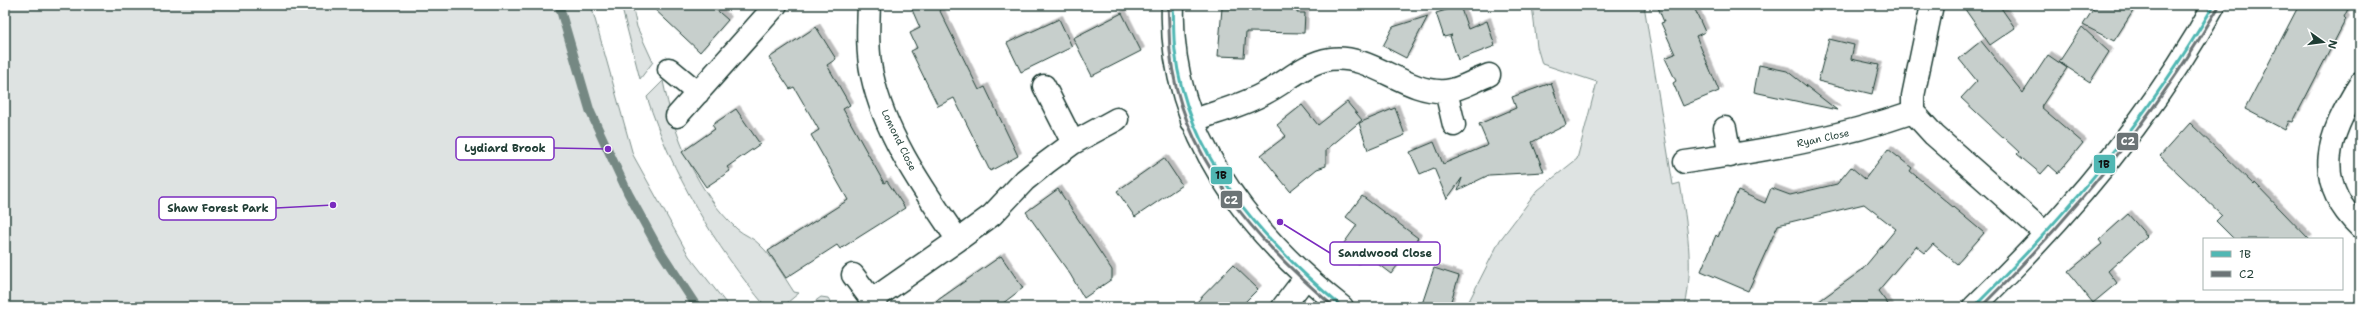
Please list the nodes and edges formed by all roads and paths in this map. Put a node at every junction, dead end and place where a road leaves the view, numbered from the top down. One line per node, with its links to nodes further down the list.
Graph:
1 (776, 5): 11 (street)
2 (869, 5): 23 (street, Lomond Close)
3 (1173, 5): 15 (street)
4 (1932, 5): 12 (street)
5 (2214, 5): 22 (street)
6 (669, 69): 11 (street)
7 (1489, 75): 10 (street)
8 (2360, 84): 21 (street)
9 (1044, 86): 18 (street)
10 (1446, 91): 15 (street); 16 (street)
11 (698, 94): 13 (street)
12 (1913, 112): 19 (street, Ryan Close); 22 (street)
13 (677, 116)
14 (1117, 119): 18 (street)
15 (1192, 121): 25 (street)
16 (1454, 125)
17 (1725, 128): 19 (street)
18 (1073, 143): 23 (street)
19 (1730, 156): 20 (street, Ryan Close)
20 (1685, 162)
21 (2360, 227)
22 (2045, 233): 29 (street)
23 (958, 240): 26 (street)
24 (853, 275): 26 (street)
25 (1306, 277): 27 (street); 28 (street)
26 (875, 303)
27 (1283, 307)
28 (1342, 307)
29 (1974, 307)

